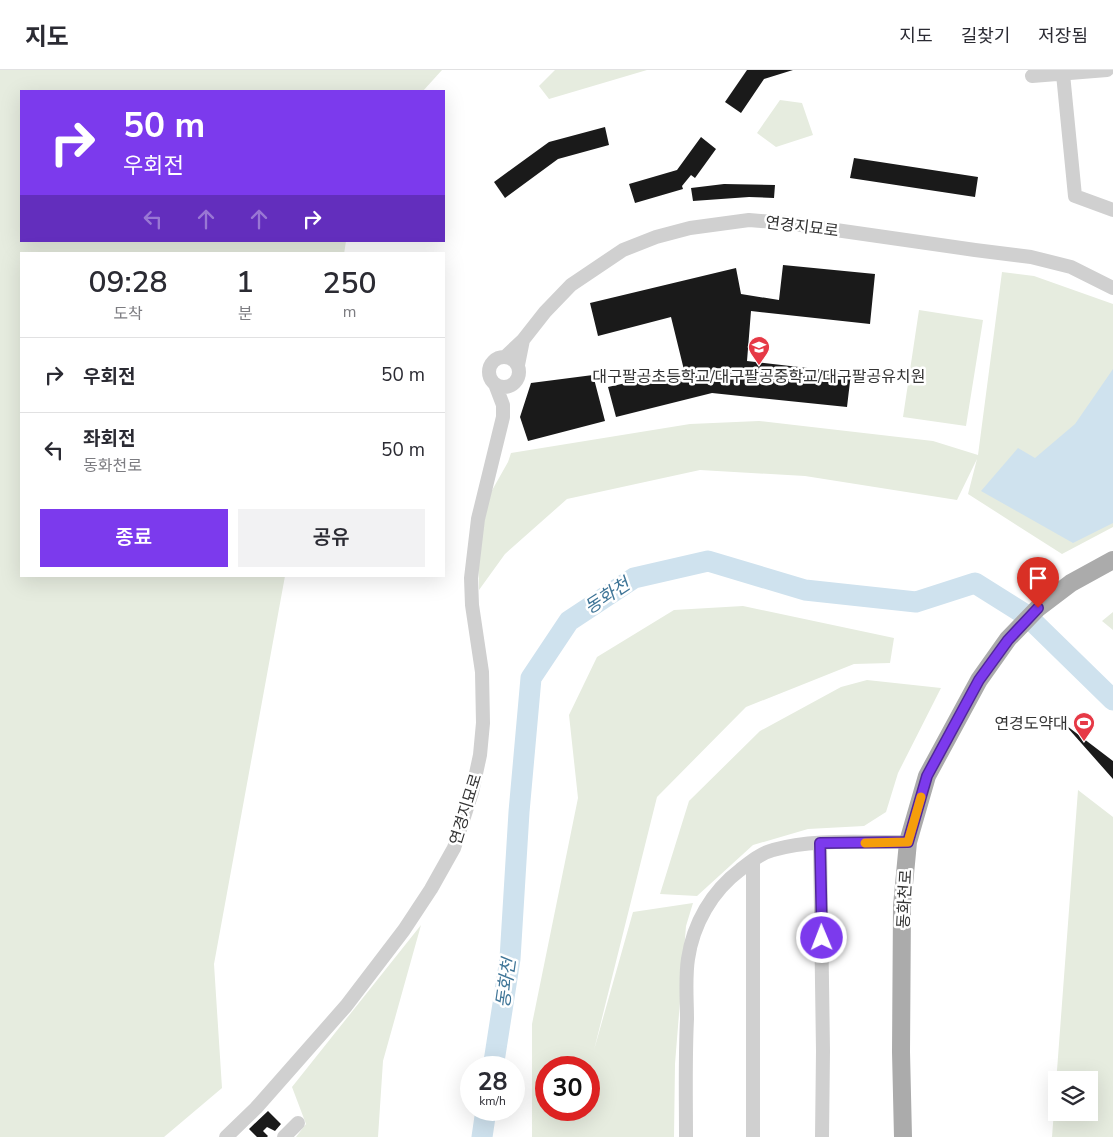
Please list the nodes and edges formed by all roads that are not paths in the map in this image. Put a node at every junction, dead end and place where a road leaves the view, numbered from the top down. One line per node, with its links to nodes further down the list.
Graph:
1 (1107, 70): 2 (street)
2 (1063, 74): 3 (street); 4 (street)
3 (1032, 76)
4 (1113, 210)
5 (1113, 288): 6 (street, 연경지묘로)
6 (523, 340): 7 (street, 연경지묘로); 8 (street)
7 (505, 357): 8 (street); 9 (street)
8 (518, 365): 10 (street)
9 (495, 384): 10 (street); 11 (street)
10 (510, 386): 11 (street)
11 (503, 405): 17 (street, 연경지묘로)
12 (1113, 560): 13 (main road, 동화천로)
13 (908, 842): 14 (street); 22 (main road, 동화천로)
14 (820, 843): 15 (street); 21 (street)
15 (753, 860): 19 (street); 20 (street)
16 (298, 1123): 18 (street)
17 (226, 1137)
18 (284, 1137)
19 (686, 1137)
20 (753, 1137)
21 (822, 1137)
22 (903, 1137)

